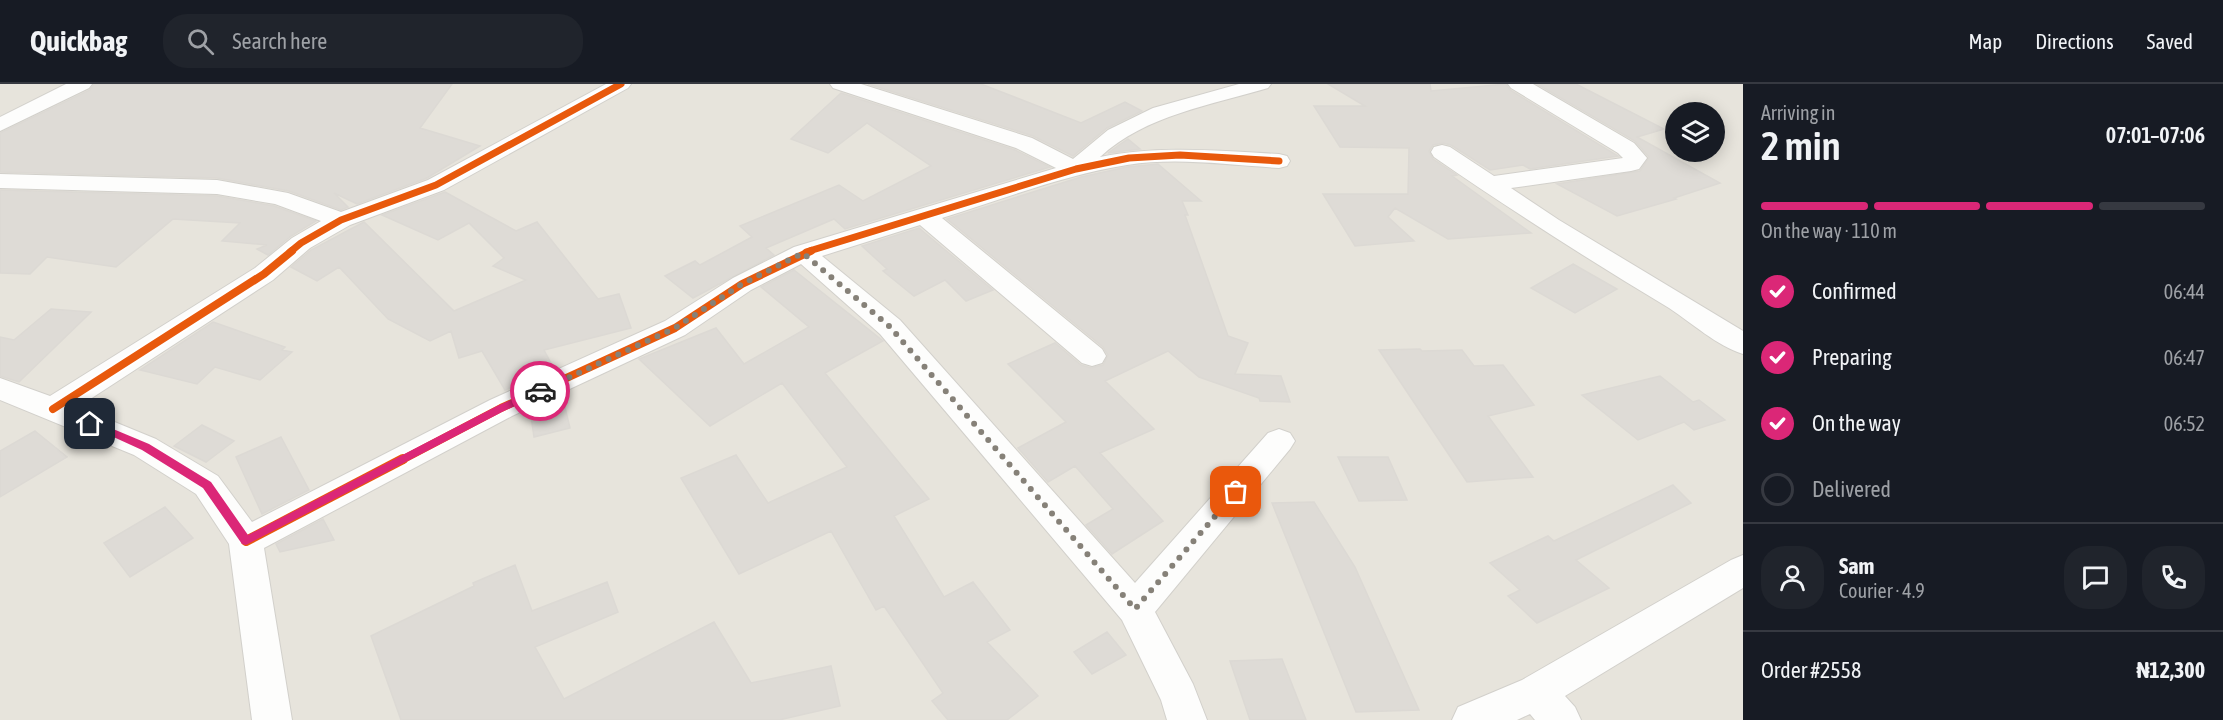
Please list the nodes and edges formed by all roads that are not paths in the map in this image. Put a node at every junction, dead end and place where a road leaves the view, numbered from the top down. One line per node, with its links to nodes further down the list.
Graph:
1 (82, 84): 6 (street)
2 (621, 84): 13 (street)
3 (840, 84): 9 (street)
4 (1261, 84): 9 (street)
5 (1518, 84): 11 (street)
6 (0, 125)
7 (1442, 152): 11 (street)
8 (1279, 161): 9 (street)
9 (1076, 169): 12 (street)
10 (0, 181): 13 (street)
11 (1490, 184): 15 (street)
12 (923, 214): 14 (street); 16 (street)
13 (341, 220): 18 (street)
14 (803, 253): 20 (street); 22 (street)
15 (1743, 344)
16 (1092, 356)
17 (0, 388): 18 (street)
18 (53, 409): 20 (street)
19 (1279, 441): 22 (street)
20 (246, 541): 24 (street)
21 (1743, 570): 23 (street)
22 (1135, 609): 25 (street)
23 (1548, 707): 26 (street)
24 (272, 720)
25 (1187, 720)
26 (1472, 720)

